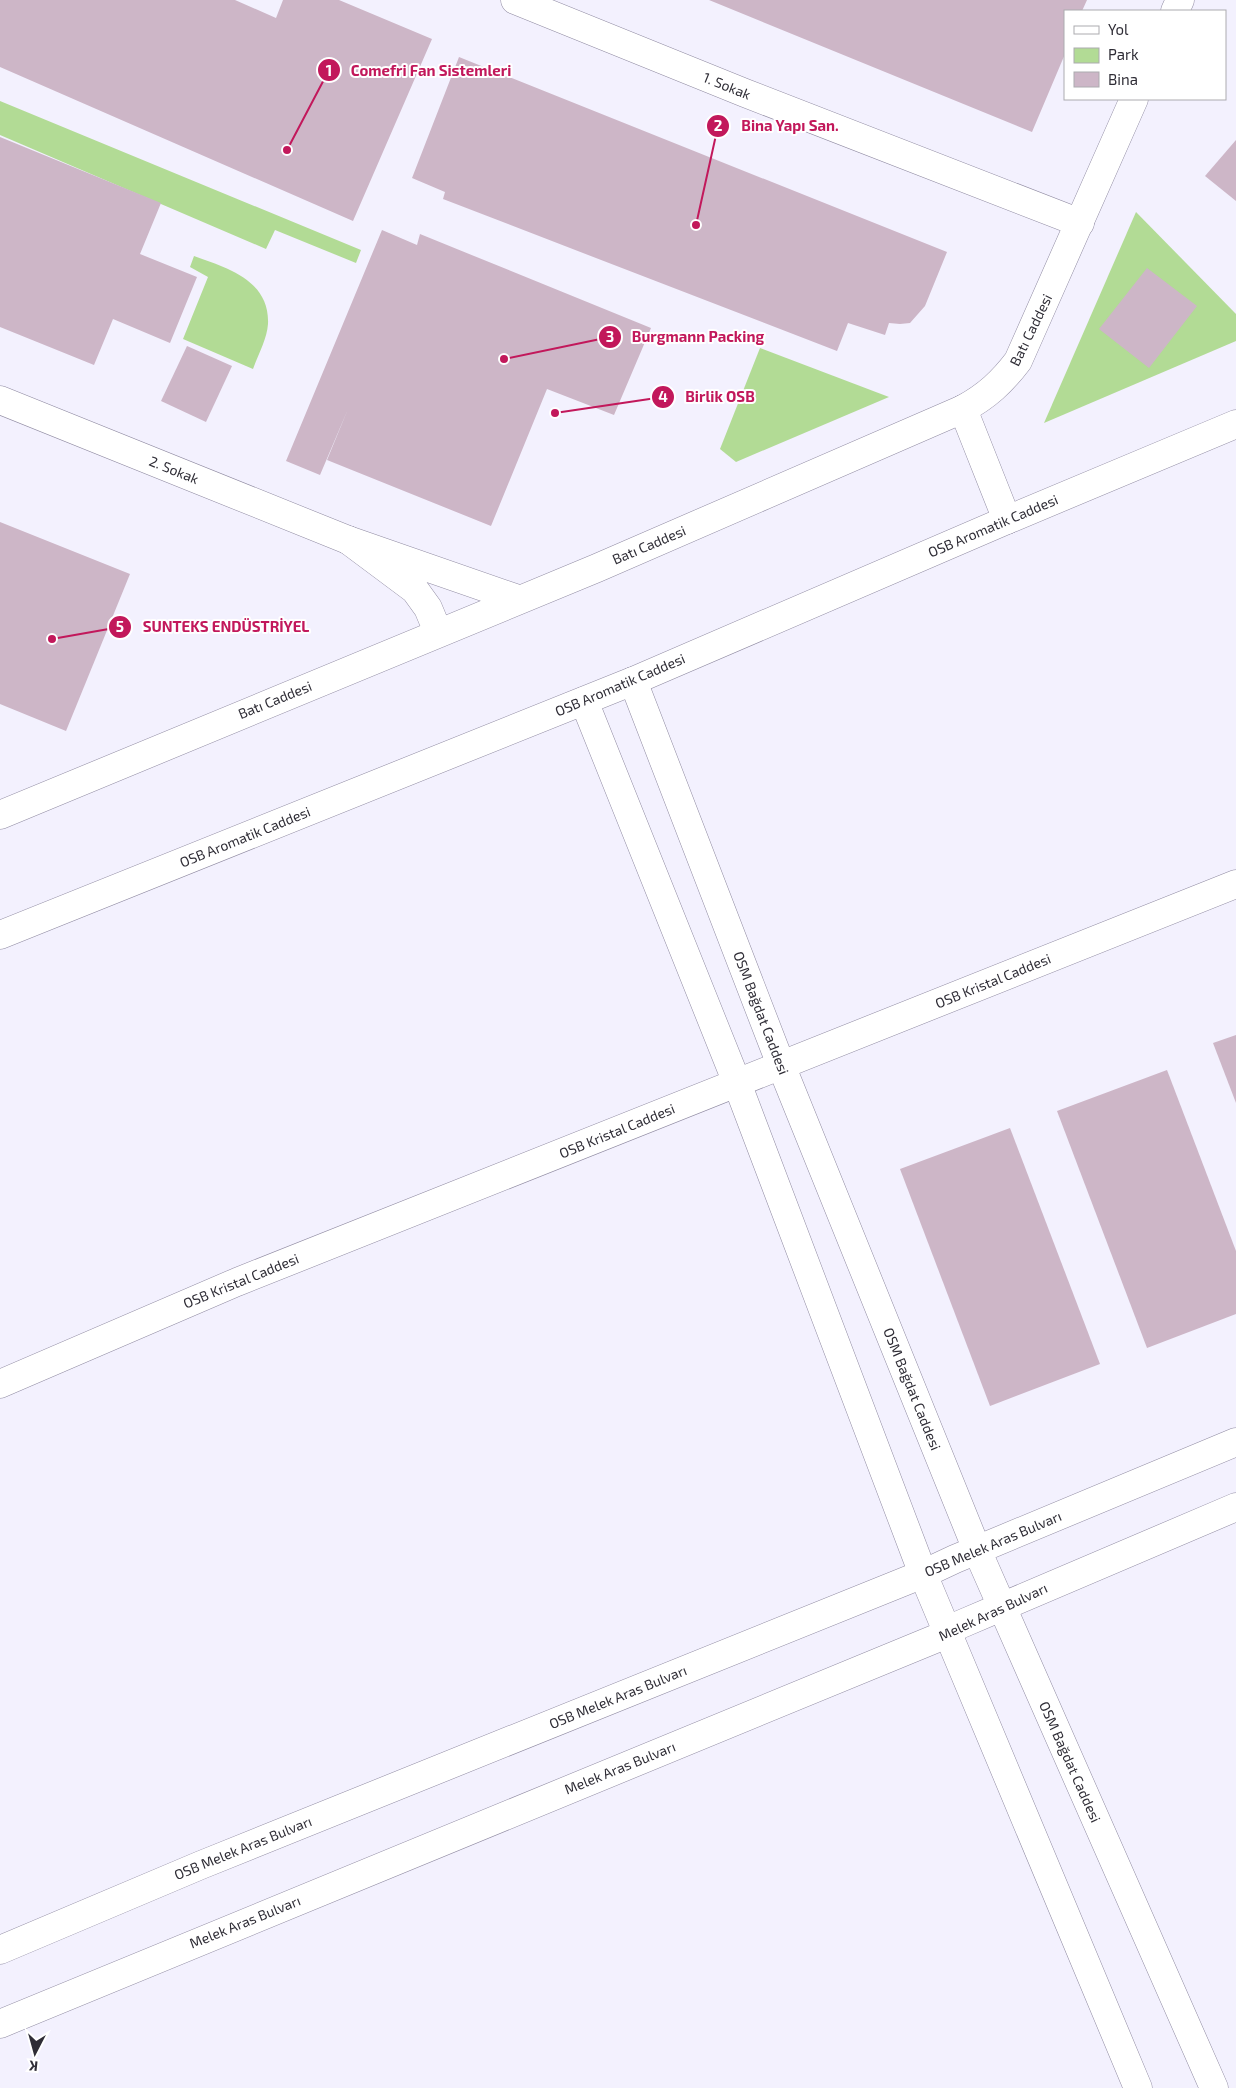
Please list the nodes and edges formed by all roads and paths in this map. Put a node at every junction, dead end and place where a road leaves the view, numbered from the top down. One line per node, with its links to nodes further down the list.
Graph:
1 (515, 0): 3 (street, 1. Sokak)
2 (1134, 100): 3 (street, Batı Caddesi)
3 (1080, 223): 5 (street, Batı Caddesi)
4 (0, 400): 8 (street, 2. Sokak)
5 (963, 409): 7 (street); 9 (street, Batı Caddesi)
6 (1236, 424): 7 (street, OSB Aromatik Caddesi)
7 (1007, 520): 11 (street, OSB Aromatik Caddesi)
8 (348, 540): 9 (street, 2. Sokak); 10 (street, 2. Sokak)
9 (518, 600): 10 (street, Batı Caddesi)
10 (438, 632): 13 (street, Batı Caddesi)
11 (633, 681): 12 (street, OSB Aromatik Caddesi); 16 (street, OSM Bağdat Caddesi)
12 (584, 701): 15 (street, OSB Aromatik Caddesi); 17 (street)
13 (0, 815)
14 (1236, 884): 16 (street, OSB Kristal Caddesi)
15 (0, 935)
16 (781, 1065): 17 (street, OSB Kristal Caddesi); 21 (street, OSM Bağdat Caddesi)
17 (737, 1083): 18 (street, OSB Kristal Caddesi); 22 (street)
18 (0, 1384)
19 (1236, 1442): 21 (street, OSB Melek Aras Bulvarı)
20 (1236, 1507): 23 (street, Melek Aras Bulvarı)
21 (977, 1550): 22 (street, OSB Melek Aras Bulvarı); 23 (street, OSM Bağdat Caddesi)
22 (922, 1574): 24 (street); 25 (street, OSB Melek Aras Bulvarı)
23 (1002, 1606): 24 (street, Melek Aras Bulvarı); 28 (street, OSM Bağdat Caddesi)
24 (947, 1634): 26 (street, Melek Aras Bulvarı); 27 (street)
25 (0, 1950)
26 (0, 2024)
27 (1138, 2088)
28 (1214, 2088)

